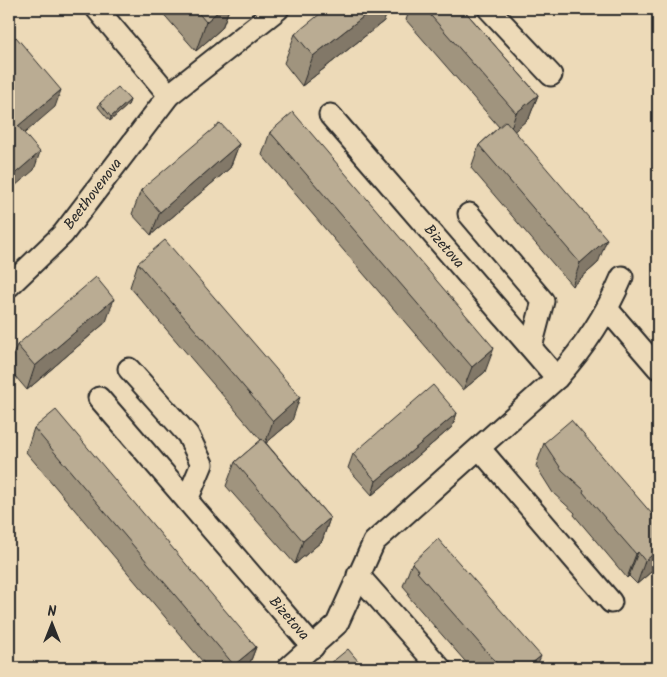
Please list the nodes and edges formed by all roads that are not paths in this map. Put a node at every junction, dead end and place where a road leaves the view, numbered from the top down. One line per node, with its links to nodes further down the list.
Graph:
1 (97, 9): 5 (street)
2 (278, 9): 5 (street, Beethovenova)
3 (489, 9): 4 (street)
4 (551, 76)
5 (169, 95): 9 (street, Beethovenova)
6 (330, 115): 11 (street, Bizetova)
7 (469, 214): 11 (street)
8 (622, 277): 10 (street, Bizetova)
9 (9, 286)
10 (608, 310): 12 (street); 14 (street, Bizetova)
11 (531, 347): 14 (street, Bizetova)
12 (658, 368)
13 (130, 369): 17 (street)
14 (558, 378): 16 (street, Bizetova)
15 (99, 398): 17 (street, Bizetova)
16 (480, 449): 18 (street, Bizetova); 19 (street)
17 (187, 500): 20 (street, Bizetova)
18 (358, 575): 20 (street, Bizetova); 22 (street)
19 (612, 602)
20 (313, 647): 21 (street, Bizetova)
21 (288, 668)
22 (440, 668)

